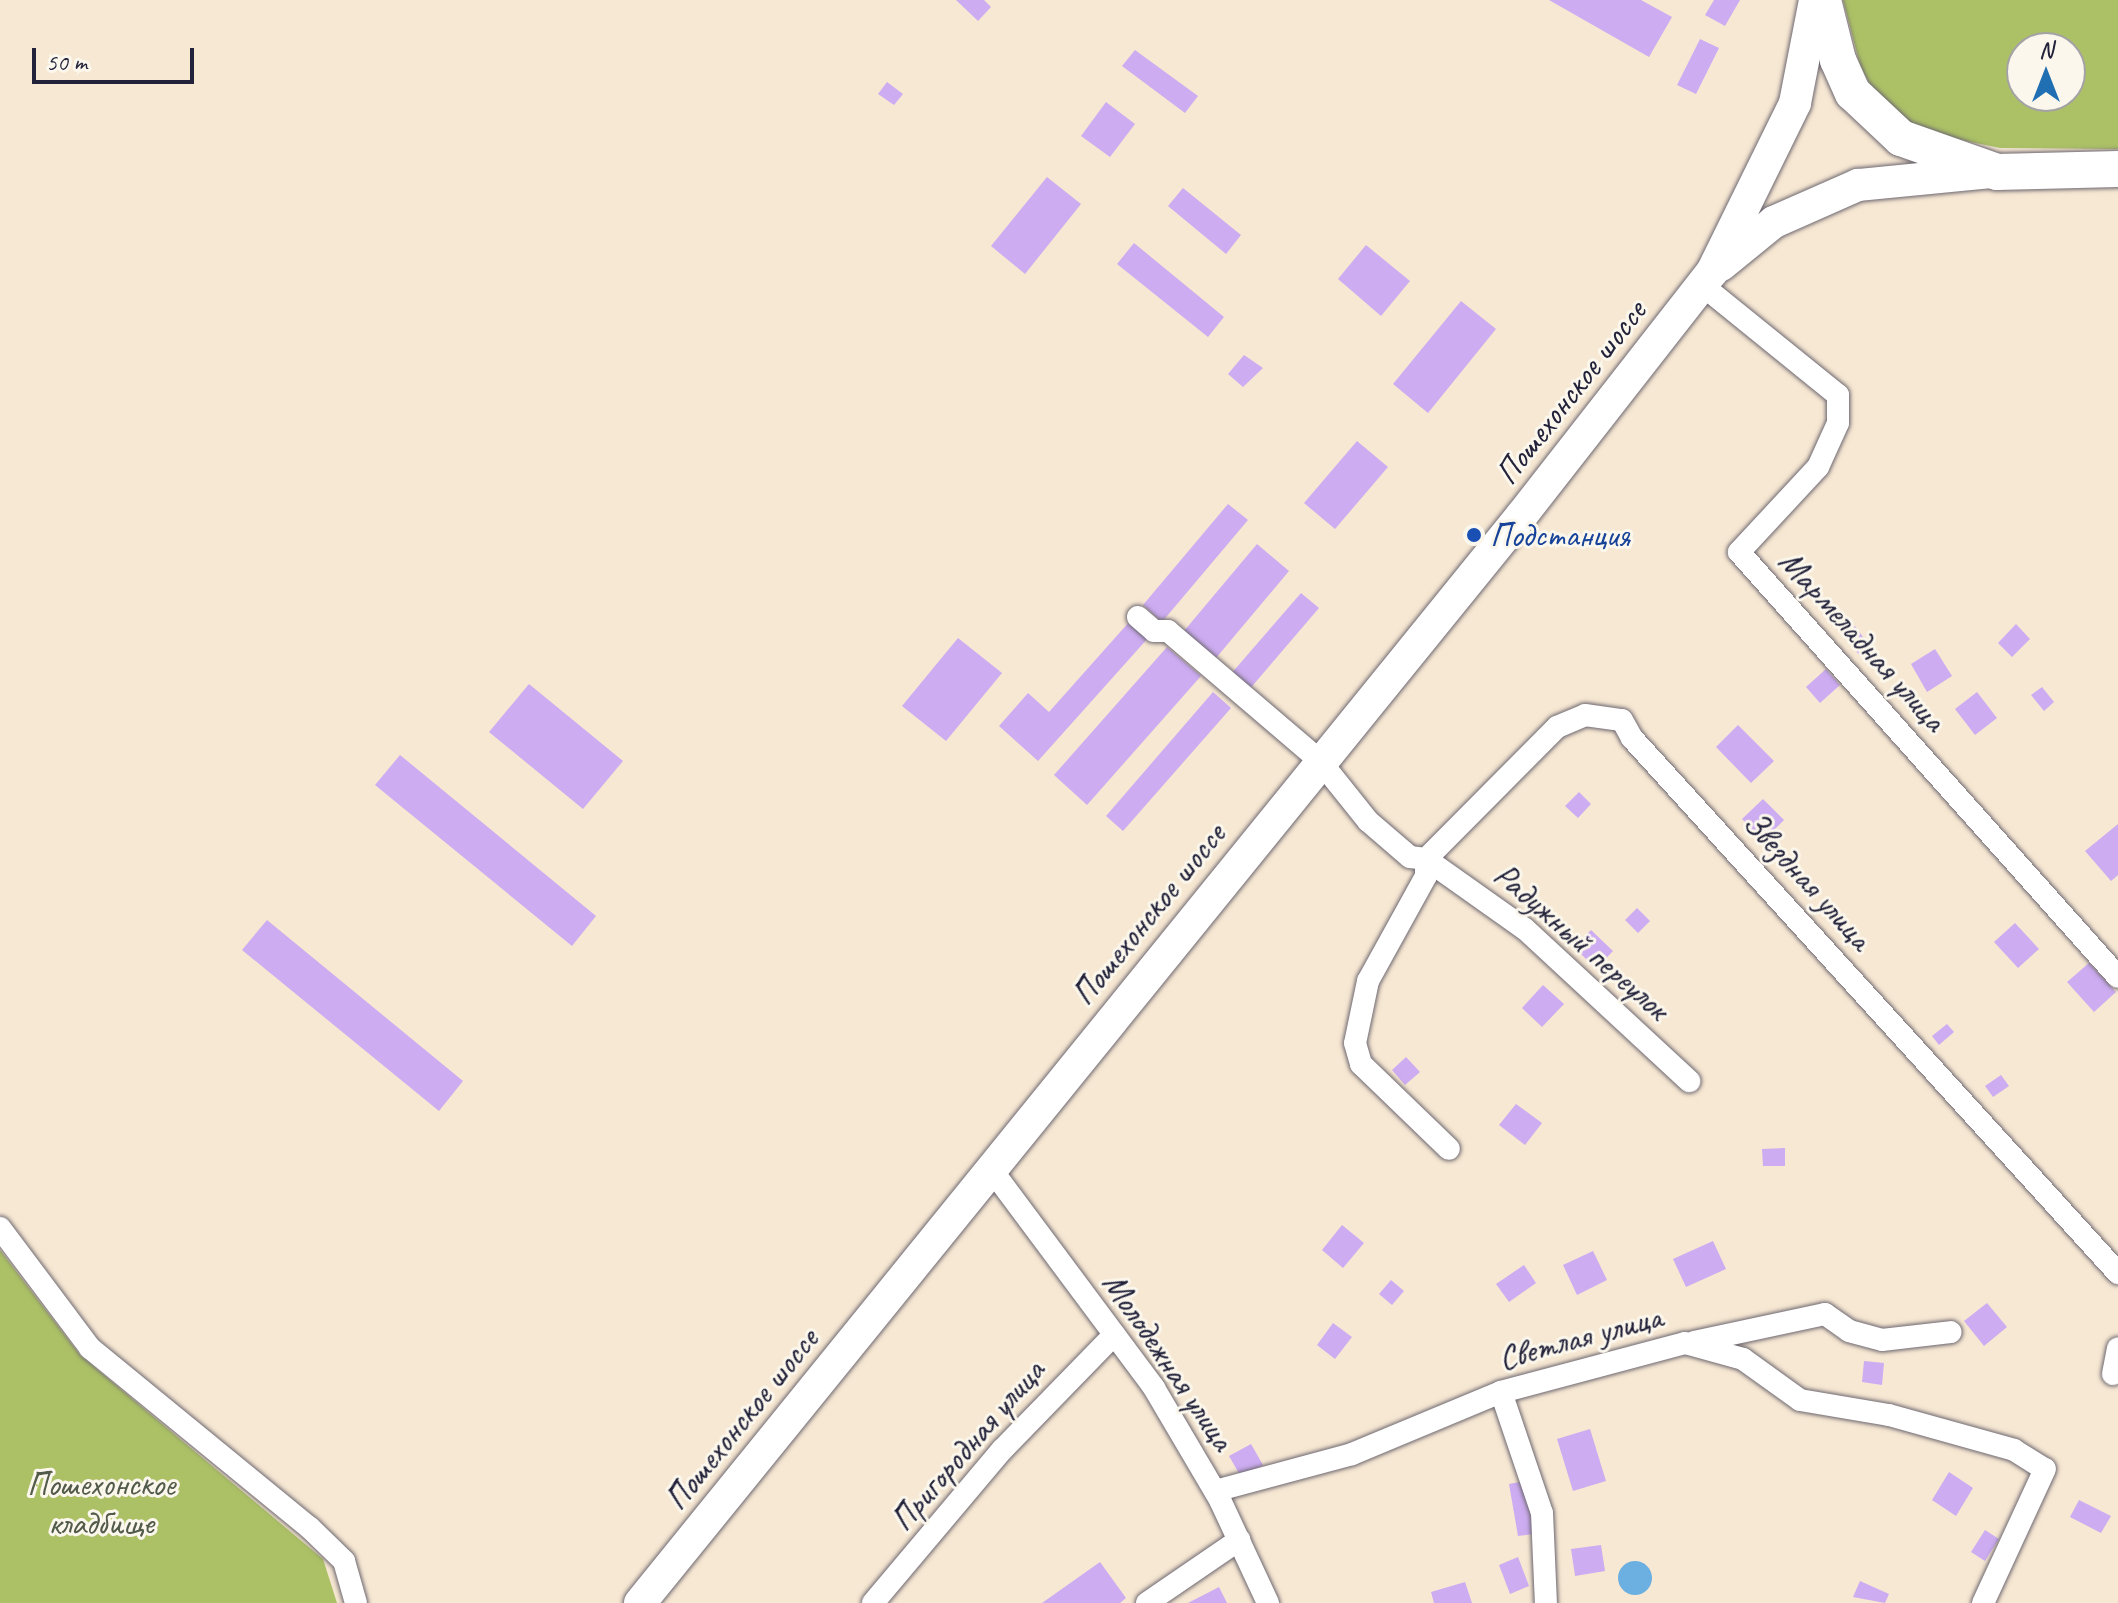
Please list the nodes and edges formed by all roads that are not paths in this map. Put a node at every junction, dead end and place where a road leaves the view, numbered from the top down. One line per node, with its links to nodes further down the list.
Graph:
1 (1815, 0): 5 (street)
2 (1823, 0): 4 (main road)
3 (2118, 169): 4 (main road)
4 (1997, 172): 5 (street)
5 (1707, 278): 7 (street, Пошехонское шоссе); 9 (street, Мармеладная улица)
6 (1138, 617): 7 (street, Радужный переулок)
7 (1320, 761): 8 (street, Радужный переулок); 12 (street, Пошехонское шоссе)
8 (1426, 859): 10 (street, Радужный переулок); 11 (street); 14 (street, Звездная улица)
9 (2118, 977)
10 (1689, 1081)
11 (1449, 1149)
12 (991, 1169): 16 (street, Молодежная улица); 24 (street, Пошехонское шоссе)
13 (0, 1228): 23 (street)
14 (2118, 1273)
15 (1951, 1332): 17 (street)
16 (1114, 1335): 21 (street, Молодежная улица); 25 (street, Пригородная улица)
17 (1685, 1343): 20 (street, Светлая улица); 29 (street, Светлая улица)
18 (2118, 1348): 19 (street)
19 (2113, 1374)
20 (1501, 1392): 21 (street, Светлая улица); 28 (street)
21 (1215, 1491): 22 (street, Молодежная улица)
22 (1239, 1540): 26 (street); 27 (street, Молодежная улица)
23 (356, 1603)
24 (640, 1603)
25 (873, 1603)
26 (1147, 1603)
27 (1268, 1603)
28 (1546, 1603)
29 (1983, 1603)

